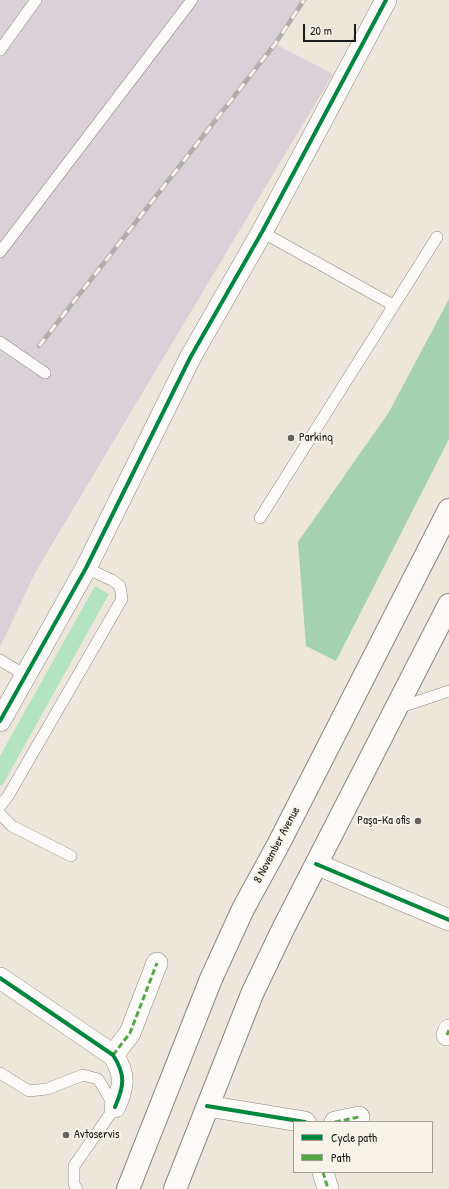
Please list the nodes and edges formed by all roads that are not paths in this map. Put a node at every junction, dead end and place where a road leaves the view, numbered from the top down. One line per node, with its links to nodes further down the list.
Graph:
1 (36, 0): 4 (lane)
2 (192, 0): 7 (lane)
3 (386, 0): 5 (street)
4 (0, 50)
5 (262, 232): 8 (lane); 13 (street)
6 (437, 237): 8 (lane)
7 (0, 252)
8 (393, 305): 12 (lane)
9 (0, 342): 10 (lane)
10 (45, 373)
11 (449, 510): 35 (highway, 8 November Avenue)
12 (260, 518)
13 (86, 568): 16 (street); 20 (lane)
14 (449, 605): 18 (highway)
15 (0, 660): 16 (lane)
16 (25, 675): 19 (street)
17 (449, 691): 18 (lane)
18 (396, 708): 23 (highway)
19 (0, 721)
20 (0, 806)
21 (0, 814): 22 (lane)
22 (71, 856)
23 (316, 864): 24 (street); 29 (highway)
24 (449, 920)
25 (157, 963): 27 (street)
26 (0, 978): 27 (street)
27 (113, 1055): 30 (street)
28 (0, 1073): 30 (lane)
29 (207, 1106): 32 (street); 36 (highway)
30 (115, 1107): 34 (lane)
31 (359, 1117): 33 (street)
32 (299, 1121)
33 (340, 1121)
34 (77, 1189)
35 (128, 1189)
36 (175, 1189)

